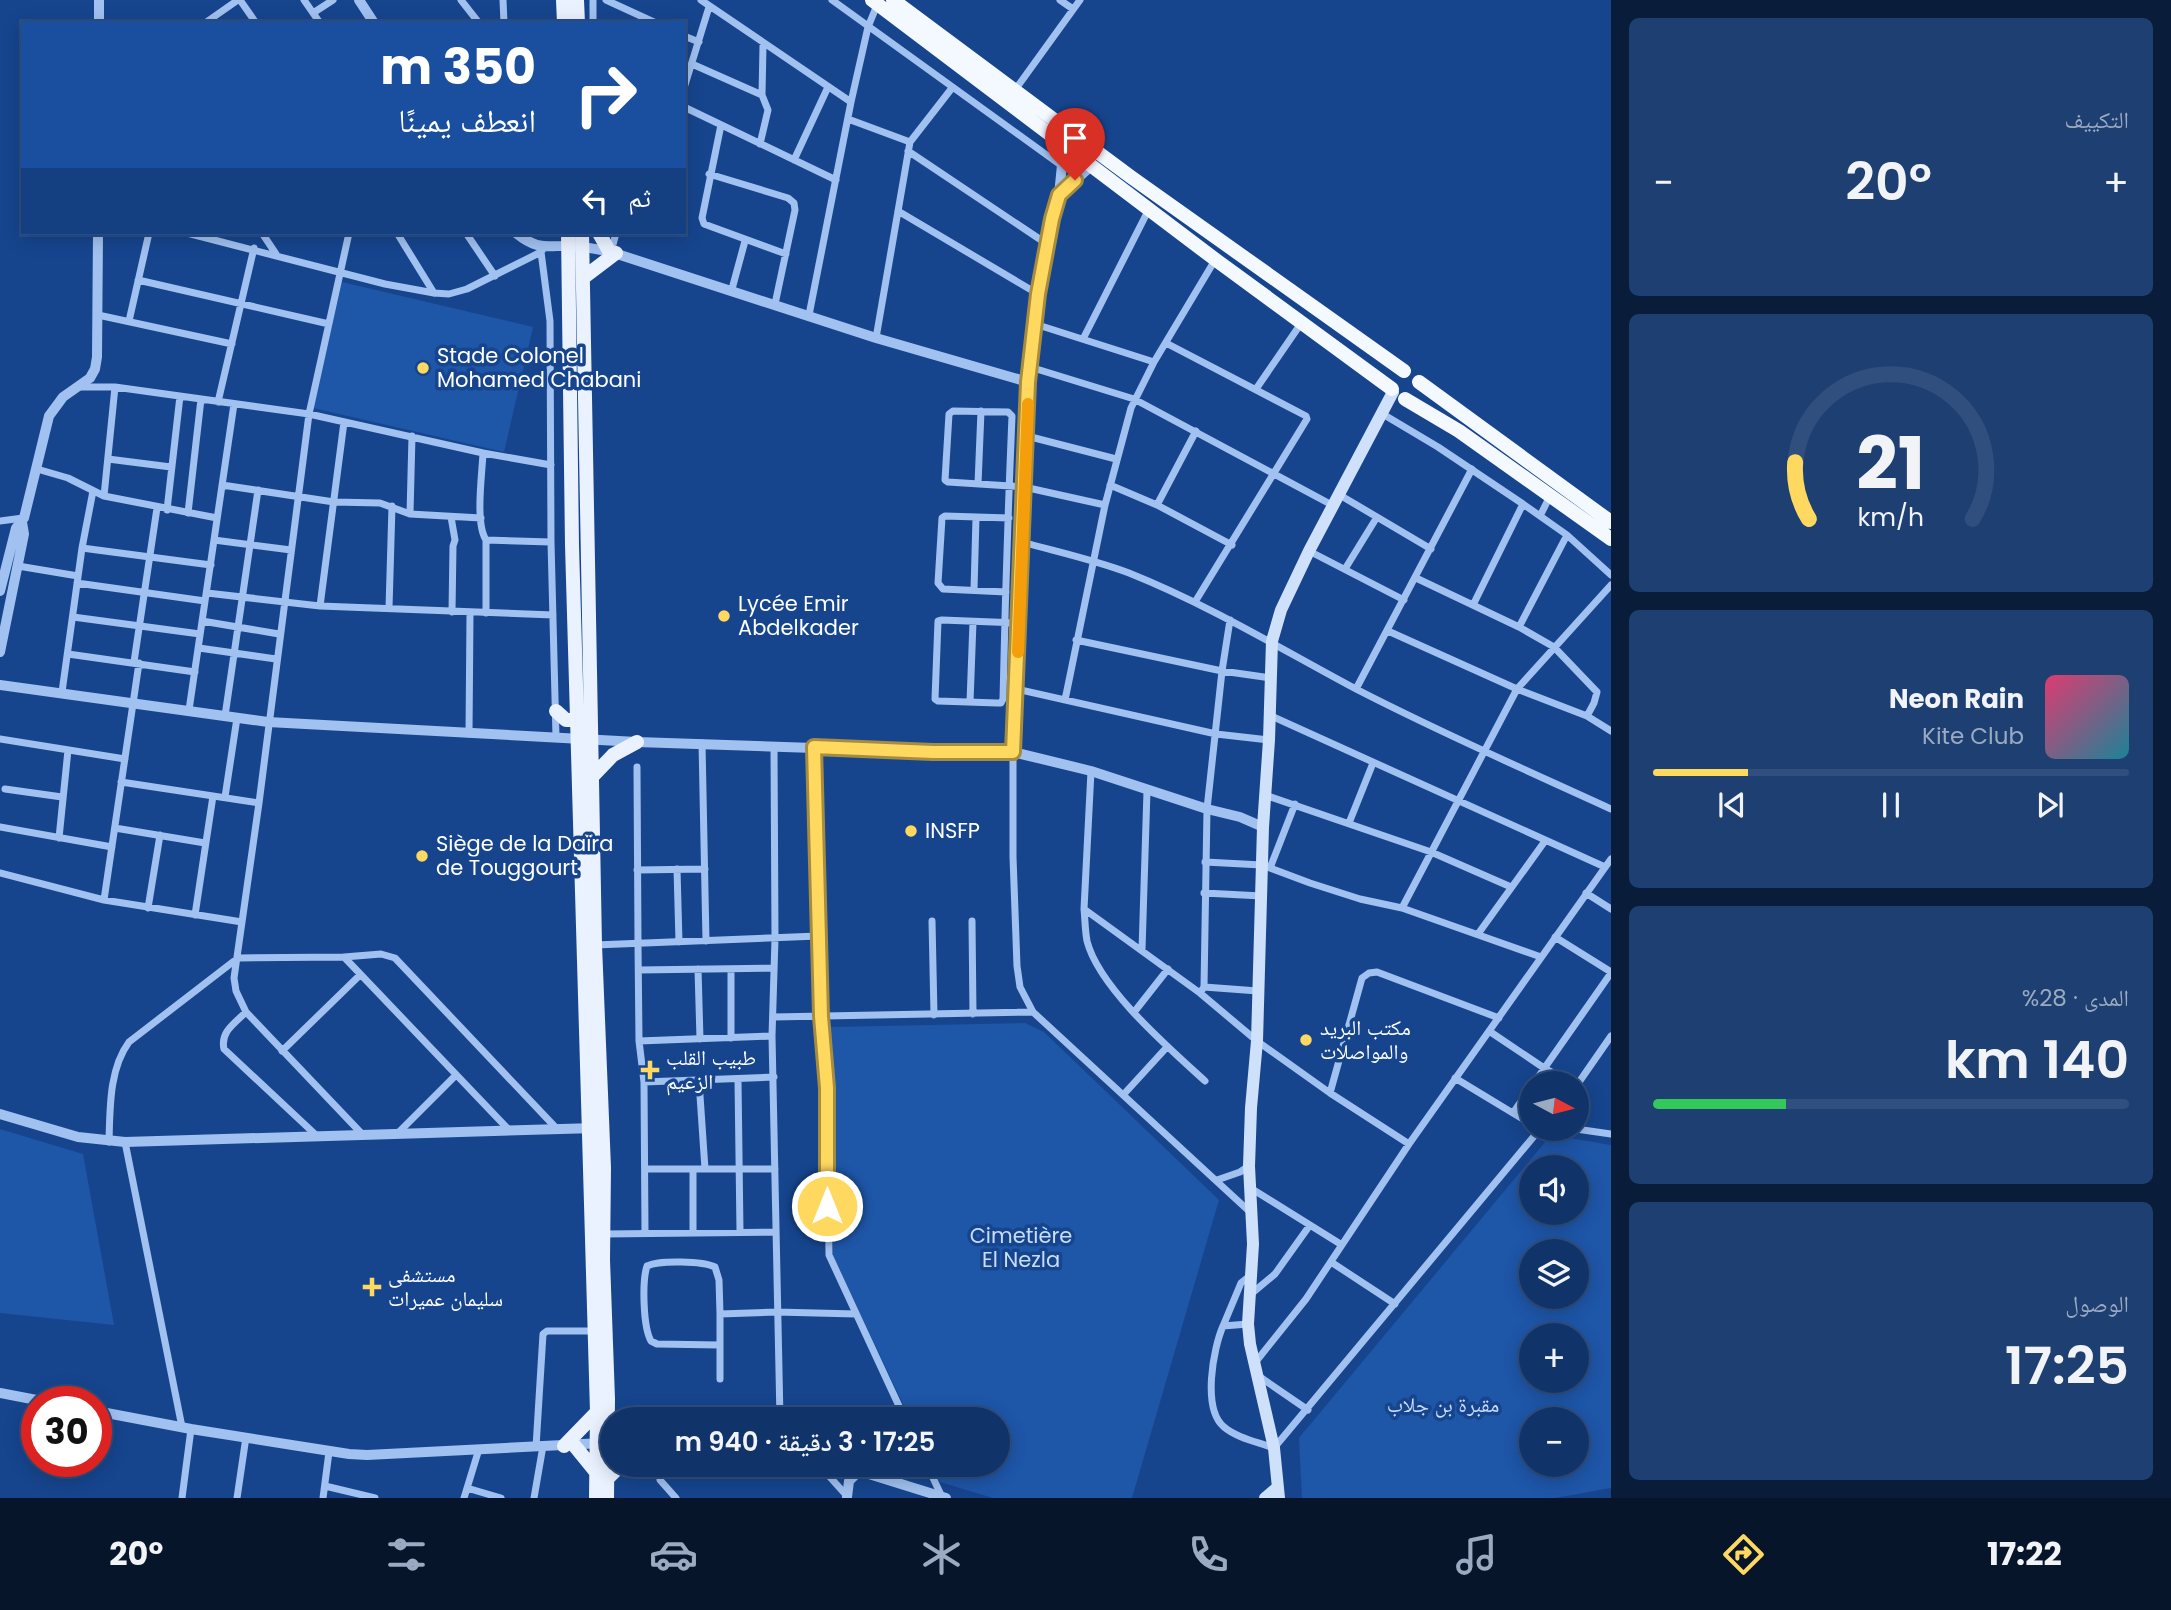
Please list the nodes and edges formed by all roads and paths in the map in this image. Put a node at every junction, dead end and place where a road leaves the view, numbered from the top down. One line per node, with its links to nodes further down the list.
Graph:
1 (99, 0): 21 (street)
2 (239, 0): 22 (street); 23 (street)
3 (304, 0): 20 (street)
4 (333, 0): 20 (street)
5 (359, 0): 25 (street)
6 (461, 0): 26 (street)
7 (503, 0): 27 (street)
8 (563, 0): 28 (main road)
9 (577, 0): 29 (main road)
10 (593, 0): 30 (street)
11 (606, 0): 31 (street)
12 (701, 0): 18 (street)
13 (832, 0): 32 (street)
14 (893, 0): 40 (highway)
15 (1060, 0): 19 (street)
16 (1080, 0): 19 (street)
17 (875, 2): 32 (street); 48 (highway)
18 (709, 7): 34 (street); 35 (street)
19 (1073, 9): 40 (street)
20 (313, 13): 24 (street)
21 (99, 21)
22 (208, 21)
23 (255, 21)
24 (319, 21)
25 (373, 21)
26 (477, 21)
27 (505, 21)
28 (564, 21)
29 (578, 21)
30 (593, 21)
31 (652, 21)
32 (868, 27): 39 (street); 42 (street)
33 (686, 37): 34 (street)
34 (699, 42): 36 (street)
35 (763, 44): 38 (street); 41 (street)
36 (692, 64): 37 (street); 41 (street)
37 (686, 82)
38 (828, 87): 42 (street); 50 (street)
39 (952, 88): 46 (street); 51 (street)
40 (1014, 90): 98 (highway)
41 (762, 94): 47 (street)
42 (851, 102): 44 (street)
43 (686, 108): 45 (street)
44 (848, 119): 46 (street); 54 (street)
45 (720, 124): 47 (street); 53 (street)
46 (910, 142): 49 (street)
47 (760, 144): 50 (street)
48 (1063, 145): 51 (street); 52 (highway)
49 (908, 151): 57 (street); 70 (street)
50 (794, 160): 54 (street)
51 (1062, 166): 55 (street)
52 (1091, 166): 55 (street); 56 (highway)
53 (709, 174): 69 (street); 75 (street)
54 (836, 180): 87 (street)
55 (1059, 195): 70 (street)
56 (1150, 209): 76 (highway); 93 (street)
57 (898, 211): 83 (street); 92 (street)
58 (98, 235): 86 (street)
59 (149, 235): 80 (street)
60 (199, 235): 71 (street)
61 (263, 235): 74 (street)
62 (349, 235): 77 (street)
63 (398, 235): 82 (street)
64 (467, 235): 78 (street)
65 (518, 235): 72 (street)
66 (600, 235): 73 (main road)
67 (616, 235): 73 (street)
68 (575, 240): 72 (street); 73 (street); 79 (main road); 230 (main road)
69 (745, 241): 75 (street); 81 (street)
70 (1047, 244): 83 (street)
71 (254, 248): 74 (street); 84 (street)
72 (543, 250): 78 (street); 120 (street)
73 (612, 252): 79 (main road); 81 (street)
74 (276, 254): 77 (street)
75 (786, 254): 85 (street)
76 (1216, 260): 89 (highway); 94 (street)
77 (340, 271): 82 (street); 90 (street)
78 (495, 276): 82 (street)
79 (583, 278): 236 (main road)
80 (138, 279): 84 (street); 88 (street)
81 (732, 289): 85 (street)
82 (434, 293)
83 (1038, 294): 91 (street)
84 (241, 303): 90 (street); 95 (street)
85 (775, 304): 87 (street)
86 (98, 315): 88 (street); 101 (street)
87 (809, 315): 92 (street)
88 (129, 321): 95 (street)
89 (1302, 322): 103 (street); 104 (highway)
90 (329, 324): 111 (street)
91 (1035, 324): 93 (street); 97 (street)
92 (876, 338): 99 (street)
93 (1083, 339): 96 (street)
94 (1166, 343): 96 (street); 103 (street)
95 (232, 344): 108 (street)
96 (1154, 362): 107 (street)
97 (1030, 367): 99 (street); 107 (street)
98 (1404, 371): 100 (highway); 104 (highway)
99 (1028, 382): 116 (street)
100 (1419, 382): 104 (highway); 131 (highway)
101 (79, 387): 102 (street); 122 (street)
102 (115, 387): 105 (street); 118 (street)
103 (1256, 389): 124 (street)
104 (1398, 395): 112 (main road); 131 (highway)
105 (180, 396): 106 (street); 121 (street)
106 (201, 399): 108 (street); 143 (street)
107 (1134, 399): 114 (street); 119 (street)
108 (218, 402): 109 (street)
109 (234, 404): 111 (street); 126 (street)
110 (981, 411): 125 (street); 125 (street); 127 (street)
111 (309, 414): 113 (street); 133 (street)
112 (1382, 420): 123 (street); 135 (main road)
113 (344, 422): 115 (street); 136 (street)
114 (1196, 431): 124 (street); 140 (street)
115 (412, 436): 117 (street); 144 (street)
116 (1027, 436): 119 (street); 129 (street)
117 (483, 453): 120 (street); 150 (street)
118 (108, 459): 121 (street); 134 (street)
119 (1116, 459): 128 (street)
120 (551, 465): 159 (street)
121 (171, 467): 142 (street)
122 (37, 469): 132 (street); 152 (street)
123 (1472, 469): 137 (street); 165 (street)
124 (1275, 475): 135 (street); 162 (street)
125 (978, 484): 127 (street)
126 (222, 485): 130 (street); 149 (street)
127 (1009, 485): 129 (street); 151 (street)
128 (1110, 485): 138 (street); 140 (street)
129 (1024, 487): 138 (street); 160 (street)
130 (258, 489): 133 (street); 161 (street)
131 (1553, 490): 145 (street); 154 (highway); 156 (highway)
132 (93, 491): 134 (street); 163 (street)
133 (299, 495): 136 (street); 164 (street)
134 (104, 496): 141 (street)
135 (1335, 500): 148 (street); 166 (main road)
136 (334, 502): 139 (street); 187 (street)
137 (1524, 504): 145 (street); 186 (street)
138 (1105, 505): 168 (street)
139 (392, 506): 144 (street); 188 (street)
140 (1157, 506): 162 (street)
141 (157, 508): 142 (street); 167 (street)
142 (167, 509): 143 (street)
143 (188, 513): 149 (street)
144 (411, 514): 146 (street)
145 (1540, 516): 155 (street)
146 (451, 517): 150 (street); 189 (street)
147 (976, 517): 151 (street); 178 (street); 178 (street)
148 (1377, 517): 165 (street); 171 (street)
149 (217, 518): 157 (street)
150 (481, 518): 158 (street)
151 (1009, 518): 180 (street)
152 (23, 520): 153 (street); 170 (street); 176 (street)
153 (0, 521)
154 (1611, 522)
155 (1567, 535): 172 (street); 200 (street)
156 (1611, 539)
157 (214, 540): 161 (street); 169 (street)
158 (486, 540): 159 (street); 191 (street)
159 (551, 542): 192 (street)
160 (1022, 542): 168 (street); 198 (street)
161 (250, 545): 164 (street); 182 (street)
162 (1232, 545): 184 (street)
163 (82, 548): 167 (street); 174 (street)
164 (291, 550): 185 (street)
165 (1431, 550): 173 (street)
166 (1310, 551): 171 (street); 206 (main road)
167 (149, 556): 169 (street); 179 (street)
168 (1093, 561): 184 (street); 205 (street)
169 (211, 565): 181 (street)
170 (18, 566): 174 (street); 177 (street)
171 (1345, 569): 183 (street)
172 (1611, 575)
173 (1416, 578): 183 (street); 186 (street)
174 (78, 579): 179 (street); 193 (street)
175 (1611, 584): 207 (street)
176 (0, 589): 177 (street)
177 (13, 590): 209 (street)
178 (974, 590): 180 (street)
179 (144, 592): 181 (street); 199 (street)
180 (1006, 592): 197 (street)
181 (206, 597): 182 (street); 195 (street)
182 (243, 598): 185 (street); 201 (street)
183 (1404, 600): 202 (street)
184 (1195, 602): 194 (street)
185 (284, 603): 187 (street); 204 (street)
186 (1473, 605): 200 (street)
187 (320, 606): 188 (street)
188 (389, 608): 189 (street)
189 (452, 612): 190 (street)
190 (470, 613): 191 (street); 233 (street)
191 (486, 613): 192 (street)
192 (553, 615): 226 (street)
193 (73, 617): 199 (street); 210 (street)
194 (1230, 620): 206 (street); 215 (street)
195 (202, 621): 201 (street); 203 (street)
196 (973, 621): 197 (street); 223 (street); 223 (street)
197 (1005, 623): 198 (street); 223 (street)
198 (1019, 624): 220 (street)
199 (139, 626): 203 (street); 213 (street)
200 (1519, 627): 207 (street)
201 (238, 628): 204 (street); 211 (street)
202 (1388, 631): 218 (street); 219 (street)
203 (200, 634): 208 (street)
204 (279, 634): 212 (street)
205 (1076, 640): 215 (street); 222 (street)
206 (1272, 641): 216 (main road); 218 (street)
207 (1554, 647): 219 (street); 228 (street)
208 (199, 648): 211 (street); 214 (street)
209 (0, 652)
210 (68, 653): 213 (street); 221 (street)
211 (234, 653): 212 (street); 229 (street)
212 (276, 659): 231 (street)
213 (137, 663): 214 (street); 224 (street)
214 (195, 671): 225 (street)
215 (1222, 671): 216 (street); 234 (street)
216 (1271, 678): 227 (main road)
217 (0, 685): 221 (street)
218 (1356, 689): 244 (street)
219 (1517, 689): 228 (street); 244 (street)
220 (1016, 690): 222 (street); 245 (street)
221 (62, 692): 224 (street)
222 (1065, 700): 234 (street)
223 (970, 702)
224 (133, 703): 225 (street); 246 (street)
225 (189, 710): 229 (street)
226 (556, 711): 230 (main road); 235 (street)
227 (1269, 715): 238 (main road); 247 (street)
228 (1587, 716): 232 (street)
229 (231, 717): 231 (street); 257 (street)
230 (577, 720): 236 (main road)
231 (268, 722): 233 (street); 259 (street)
232 (1611, 731)
233 (469, 734): 235 (street)
234 (1216, 734): 238 (street); 261 (street)
235 (556, 737): 236 (street)
236 (584, 739): 239 (street); 250 (main road); 349 (main road)
237 (0, 740): 243 (street)
238 (1269, 740): 254 (main road)
239 (637, 742): 240 (street); 250 (main road)
240 (702, 743): 241 (street); 278 (street)
241 (774, 746): 242 (street); 297 (street)
242 (814, 747): 245 (street); 295 (street)
243 (68, 750): 246 (street); 256 (street)
244 (1483, 751): 258 (street); 262 (street)
245 (1013, 752): 249 (street); 317 (street)
246 (125, 759): 251 (street)
247 (1373, 762): 258 (street); 264 (street)
248 (637, 767): 279 (street)
249 (1090, 771): 253 (street); 287 (street)
250 (592, 778): 301 (main road)
251 (121, 782): 255 (street); 266 (street)
252 (5, 789): 256 (street)
253 (1147, 791): 261 (street); 302 (street)
254 (1264, 794): 260 (street); 263 (main road)
255 (213, 796): 257 (street); 270 (street)
256 (62, 797): 268 (street)
257 (225, 797): 259 (street)
258 (1458, 801): 269 (street); 272 (street)
259 (259, 803): 293 (street)
260 (1295, 804): 264 (street); 275 (street)
261 (1207, 809): 263 (street); 274 (street)
262 (1611, 809)
263 (1263, 821): 275 (main road)
264 (1349, 823): 272 (street)
265 (0, 827): 268 (street)
266 (115, 828): 267 (street); 271 (street)
267 (160, 835): 270 (street); 286 (street)
268 (58, 838): 271 (street)
269 (1545, 841): 276 (street); 281 (street)
270 (205, 843): 290 (street)
271 (112, 846): 285 (street)
272 (1431, 852): 281 (street); 288 (street)
273 (1611, 859): 276 (street)
274 (1205, 862): 275 (street); 283 (street)
275 (1266, 866): 284 (main road); 288 (street)
276 (1605, 867): 282 (street)
277 (677, 869): 278 (street); 279 (street); 299 (street)
278 (705, 869): 298 (street)
279 (637, 870): 300 (street)
280 (0, 873): 285 (street)
281 (1511, 887): 294 (street)
282 (1586, 893): 289 (street); 296 (street)
283 (1204, 894): 284 (street); 313 (street)
284 (1262, 896): 314 (main road)
285 (104, 901): 286 (street)
286 (148, 908): 290 (street)
287 (1084, 908): 302 (street); 315 (street)
288 (1402, 908): 294 (street)
289 (1611, 909)
290 (195, 915): 293 (street)
291 (932, 921): 319 (street)
292 (972, 921): 318 (street)
293 (242, 922): 305 (street)
294 (1478, 934): 304 (street)
295 (818, 936): 297 (street); 320 (street)
296 (1555, 937): 304 (street); 311 (street)
297 (775, 939): 298 (street); 306 (street)
298 (706, 941): 299 (street)
299 (679, 942): 300 (street)
300 (638, 943): 301 (street); 310 (street)
301 (595, 945): 350 (main road)
302 (1142, 950): 309 (street)
303 (344, 957): 305 (street); 312 (street); 351 (street)
304 (1541, 957): 322 (street)
305 (238, 958): 316 (street); 359 (street)
306 (774, 968): 308 (street); 321 (street)
307 (698, 969): 308 (street); 310 (street); 327 (street)
308 (731, 969): 326 (street)
309 (1168, 969): 313 (street); 315 (street)
310 (639, 970): 328 (street)
311 (1611, 972): 332 (street)
312 (360, 975): 331 (street); 336 (street)
313 (1202, 990): 314 (street); 329 (street)
314 (1258, 991): 329 (main road)
315 (1135, 1011): 330 (street)
316 (246, 1012): 331 (street); 357 (street)
317 (1033, 1013): 318 (street); 343 (street)
318 (973, 1014): 319 (street)
319 (934, 1015): 320 (street)
320 (821, 1016): 321 (street); 384 (street)
321 (773, 1017): 325 (street)
322 (1499, 1018): 323 (street); 344 (street)
323 (1489, 1031): 332 (street); 338 (street)
324 (1611, 1036): 335 (street)
325 (772, 1037): 326 (street); 337 (street)
326 (732, 1038): 327 (street)
327 (700, 1039): 328 (street)
328 (639, 1041): 342 (street)
329 (1256, 1041): 344 (street); 362 (main road)
330 (1167, 1047): 341 (street); 343 (street)
331 (282, 1051): 356 (street)
332 (1545, 1068): 333 (street); 334 (street)
333 (1543, 1071)
334 (1551, 1071)
335 (1585, 1071)
336 (456, 1075): 353 (street); 355 (street)
337 (774, 1077): 339 (street); 365 (street)
338 (1455, 1078): 346 (street); 361 (street)
339 (738, 1080): 340 (street); 363 (street)
340 (699, 1081): 342 (street); 364 (street)
341 (1205, 1081)
342 (643, 1083): 366 (street)
343 (1124, 1094): 368 (street)
344 (1330, 1094): 361 (street)
345 (1519, 1104): 346 (street)
346 (1513, 1113): 348 (street)
347 (0, 1114): 359 (street)
348 (1519, 1117)
349 (587, 1128): 350 (street); 351 (street); 387 (main road)
350 (602, 1128): 376 (main road)
351 (558, 1130): 353 (street)
352 (1589, 1130): 354 (street)
353 (511, 1131): 355 (street)
354 (1611, 1133)
355 (396, 1135): 356 (street)
356 (363, 1136): 357 (street)
357 (317, 1137): 360 (street)
358 (1530, 1141): 381 (street)
359 (109, 1142): 360 (street)
360 (125, 1142): 402 (street)
361 (1409, 1144): 377 (street)
362 (1249, 1166): 368 (street); 369 (main road)
363 (740, 1168): 364 (street); 365 (street); 373 (street)
364 (705, 1169): 367 (street)
365 (775, 1169): 374 (street)
366 (645, 1170): 367 (street); 375 (street)
367 (693, 1170): 372 (street)
368 (1217, 1180): 370 (street)
369 (1251, 1189): 370 (main road); 371 (street)
370 (1253, 1214): 379 (main road)
371 (1310, 1225): 377 (street); 380 (street)
372 (693, 1232): 373 (street); 375 (street)
373 (740, 1232): 374 (street)
374 (775, 1232): 382 (street)
375 (645, 1233): 376 (street)
376 (605, 1234): 393 (main road)
377 (1342, 1245): 378 (street)
378 (1331, 1262): 381 (street); 389 (street)
379 (1251, 1275): 380 (main road); 386 (street)
380 (1250, 1295): 385 (main road)
381 (1395, 1304): 398 (street)
382 (776, 1312): 383 (street); 384 (street); 396 (street)
383 (720, 1314): 388 (street); 388 (street)
384 (856, 1314): 397 (street)
385 (1248, 1324): 386 (street); 389 (main road)
386 (1223, 1326): 407 (street)
387 (593, 1331): 399 (main road); 406 (street)
388 (719, 1345): 390 (street)
389 (1255, 1369): 398 (street); 407 (main road)
390 (720, 1379)
391 (0, 1393): 392 (street)
392 (21, 1397)
393 (608, 1399): 394 (main road); 395 (main road)
394 (608, 1407)
395 (614, 1407)
396 (780, 1407)
397 (899, 1407)
398 (1308, 1410): 407 (street)
399 (597, 1412): 401 (main road); 405 (main road)
400 (112, 1414): 402 (street)
401 (600, 1422)
402 (187, 1428): 403 (street); 423 (street)
403 (246, 1437): 409 (street); 424 (street)
404 (600, 1443): 405 (street)
405 (569, 1446): 406 (street); 410 (main road)
406 (540, 1447): 408 (street); 429 (street)
407 (1275, 1448): 420 (main road)
408 (479, 1449): 409 (street); 419 (street)
409 (329, 1452): 418 (street)
410 (600, 1475)
411 (601, 1477): 430 (main road)
412 (601, 1477): 431 (main road)
413 (660, 1477): 432 (street)
414 (830, 1477): 421 (street)
415 (853, 1477): 421 (street)
416 (879, 1477): 422 (street)
417 (933, 1477): 422 (street)
418 (325, 1486): 425 (street); 426 (street)
419 (467, 1488): 427 (street); 428 (street)
420 (1278, 1493): 433 (main road)
421 (848, 1497)
422 (944, 1497)
423 (182, 1498)
424 (237, 1498)
425 (323, 1498)
426 (374, 1498)
427 (464, 1498)
428 (501, 1498)
429 (534, 1498)
430 (596, 1498)
431 (607, 1498)
432 (676, 1498)
433 (1265, 1498)

